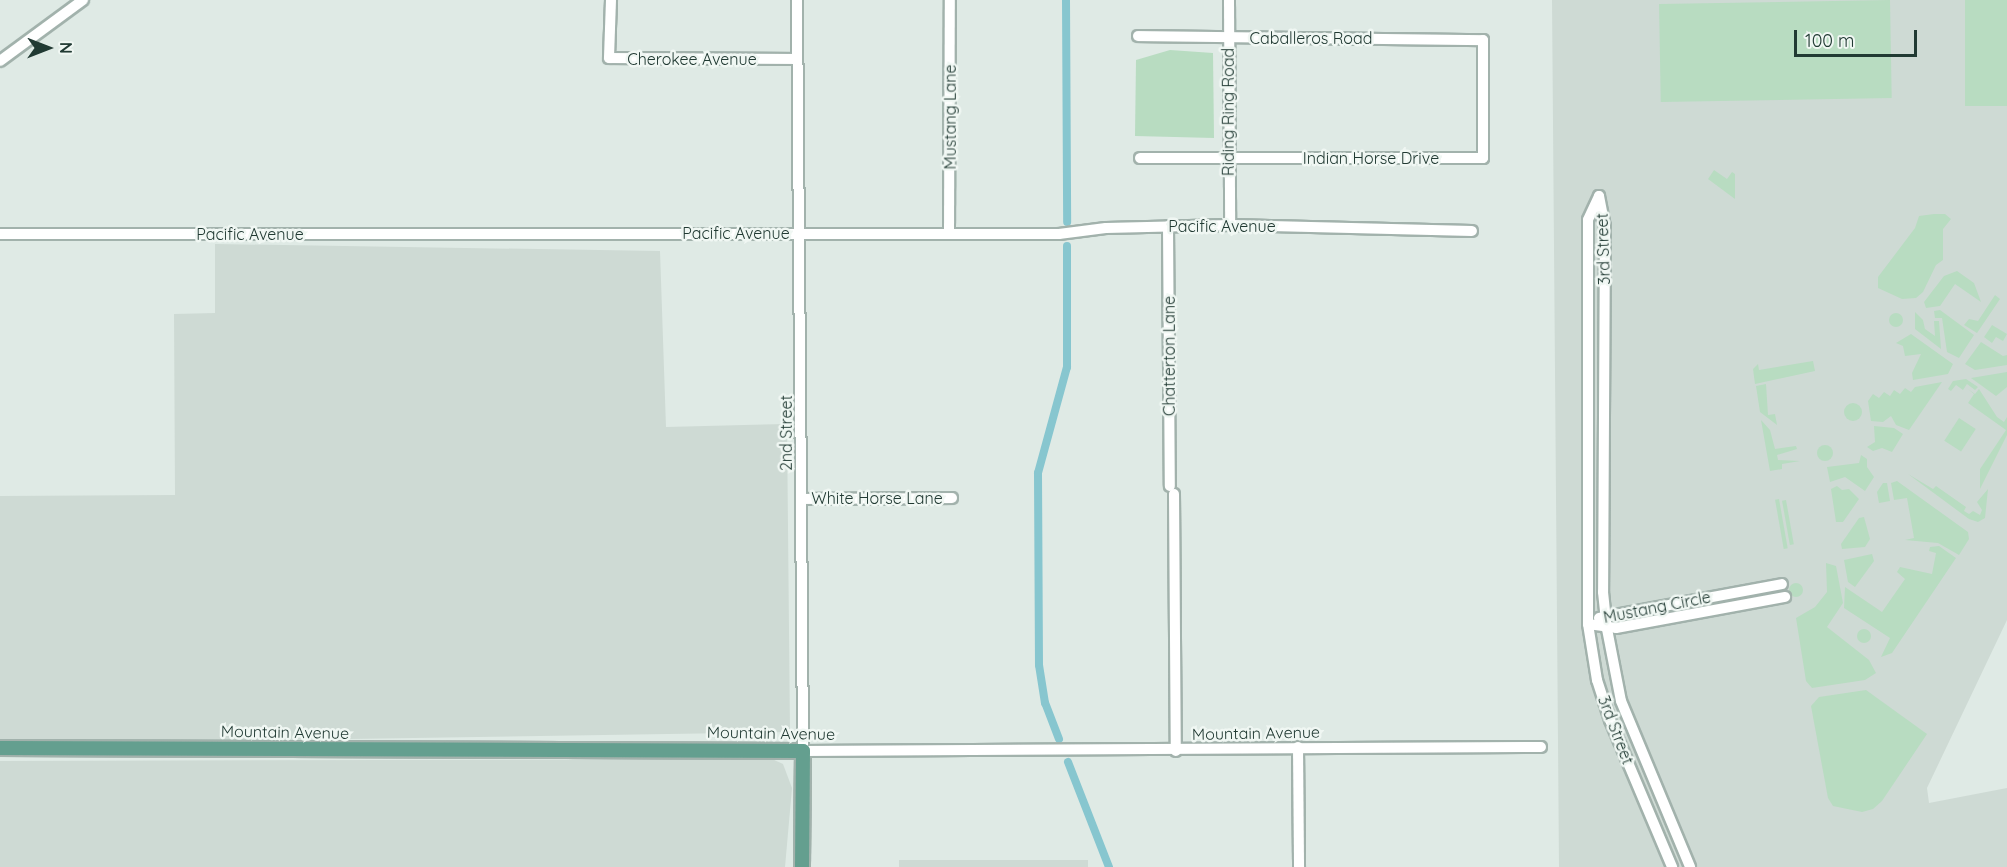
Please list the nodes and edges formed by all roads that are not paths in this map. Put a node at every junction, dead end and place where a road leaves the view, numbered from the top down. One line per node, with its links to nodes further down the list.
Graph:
1 (83, 0): 10 (street)
2 (611, 0): 9 (street, Cherokee Avenue)
3 (797, 0): 9 (street, 2nd Street)
4 (950, 0): 18 (street, Mustang Lane)
5 (1229, 0): 7 (street, Riding Ring Road)
6 (1138, 36): 7 (street, Caballeros Road)
7 (1228, 38): 8 (street, Caballeros Road); 12 (street, Riding Ring Road)
8 (1483, 40): 12 (street, Indian Horse Drive)
9 (797, 59): 17 (street, 2nd Street)
10 (0, 61)
11 (1140, 158): 12 (street, Indian Horse Drive)
12 (1228, 159): 13 (street, Riding Ring Road)
13 (1230, 225): 14 (street, Pacific Avenue); 15 (street, Pacific Avenue)
14 (1168, 226): 18 (street, Pacific Avenue); 30 (street, Chatterton Lane)
15 (1472, 231)
16 (0, 234): 17 (street, Pacific Avenue)
17 (798, 234): 18 (street, Pacific Avenue); 20 (street, 2nd Street)
18 (950, 234)
19 (952, 498): 20 (street, White Horse Lane)
20 (802, 499): 29 (street, 2nd Street)
21 (1782, 584): 23 (street, Mustang Circle)
22 (1785, 597): 25 (street, Mustang Circle)
23 (1605, 614): 24 (street, Mustang Circle); 24 (street, 3rd Street); 25 (street, 3rd Street)
24 (1588, 624): 25 (street, Mustang Circle); 32 (street, 3rd Street)
25 (1607, 629): 31 (street, 3rd Street)
26 (1298, 747): 27 (street, Mountain Avenue); 30 (street, Mountain Avenue); 34 (street)
27 (1541, 747)
28 (0, 748): 29 (main road, Mountain Avenue)
29 (803, 751): 30 (street, Mountain Avenue); 33 (main road, 2nd Street)
30 (1176, 751)
31 (1679, 839): 32 (street); 36 (street, 3rd Street)
32 (1662, 844): 35 (street, 3rd Street)
33 (802, 867)
34 (1299, 867)
35 (1672, 867)
36 (1690, 867)

